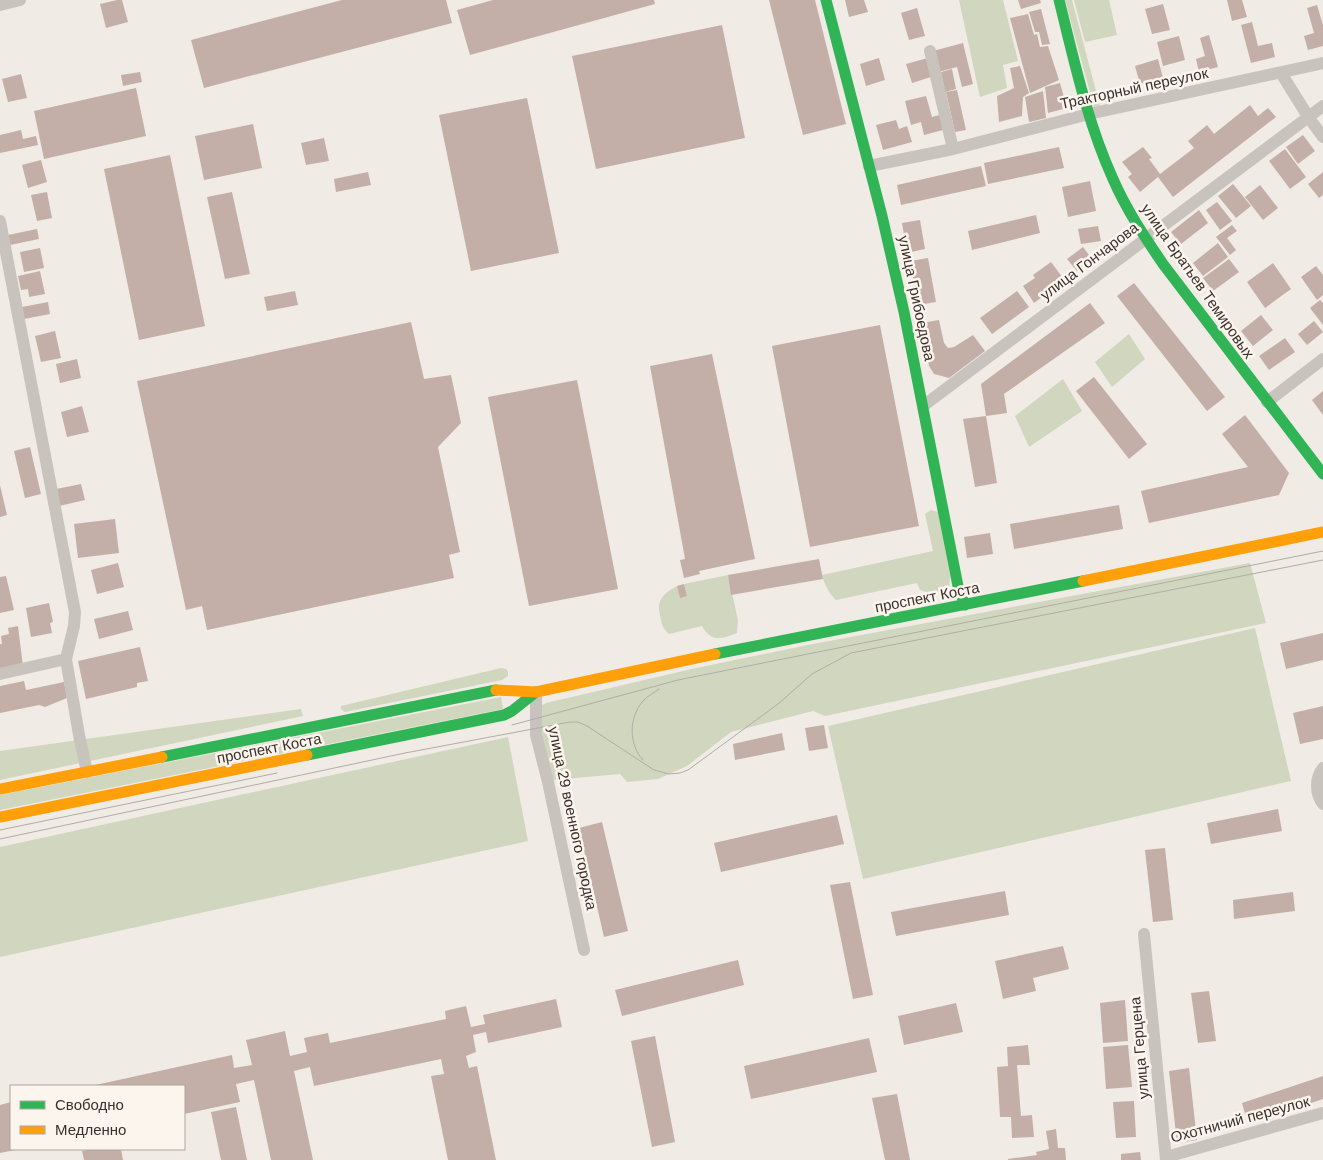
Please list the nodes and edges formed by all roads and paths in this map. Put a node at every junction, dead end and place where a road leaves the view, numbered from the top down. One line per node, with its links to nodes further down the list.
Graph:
1 (20, 0): 4 (street)
2 (826, 0): 13 (main road, улица Грибоедова)
3 (1060, 0): 9 (main road, улица Братьев Темировых)
4 (0, 5)
5 (930, 51): 12 (street)
6 (1323, 63): 7 (street, Тракторный переулок)
7 (1281, 73): 9 (street, Тракторный переулок); 10 (street)
8 (1323, 106): 10 (street, улица Гончарова)
9 (1089, 114): 12 (street, Тракторный переулок); 15 (main road, улица Братьев Темировых)
10 (1309, 118): 11 (street); 15 (street, улица Гончарова)
11 (1323, 137)
12 (953, 149): 13 (street, Тракторный переулок)
13 (869, 166): 18 (main road, улица Грибоедова)
14 (0, 222): 22 (street)
15 (1146, 238): 17 (main road, улица Братьев Темировых); 18 (street, улица Гончарова)
16 (1323, 359): 17 (street)
17 (1267, 402): 19 (main road, улица Братьев Темировых)
18 (923, 406): 21 (main road, улица Грибоедова)
19 (1323, 474)
20 (1323, 532): 21 (main road, проспект Коста)
21 (965, 605): 24 (main road, проспект Коста)
22 (66, 660): 23 (street); 26 (street)
23 (0, 674)
24 (536, 692): 26 (main road, проспект Коста); 29 (main road, проспект Коста); 31 (street, улица 29 военного городка)
25 (1322, 768): 28 (street)
26 (87, 772): 27 (main road, проспект Коста)
27 (0, 789)
28 (1323, 804)
29 (0, 817)
30 (1144, 934): 33 (street, улица Герцена)
31 (584, 950)
32 (1323, 1113): 33 (street, Охотничий переулок)
33 (1166, 1158)

